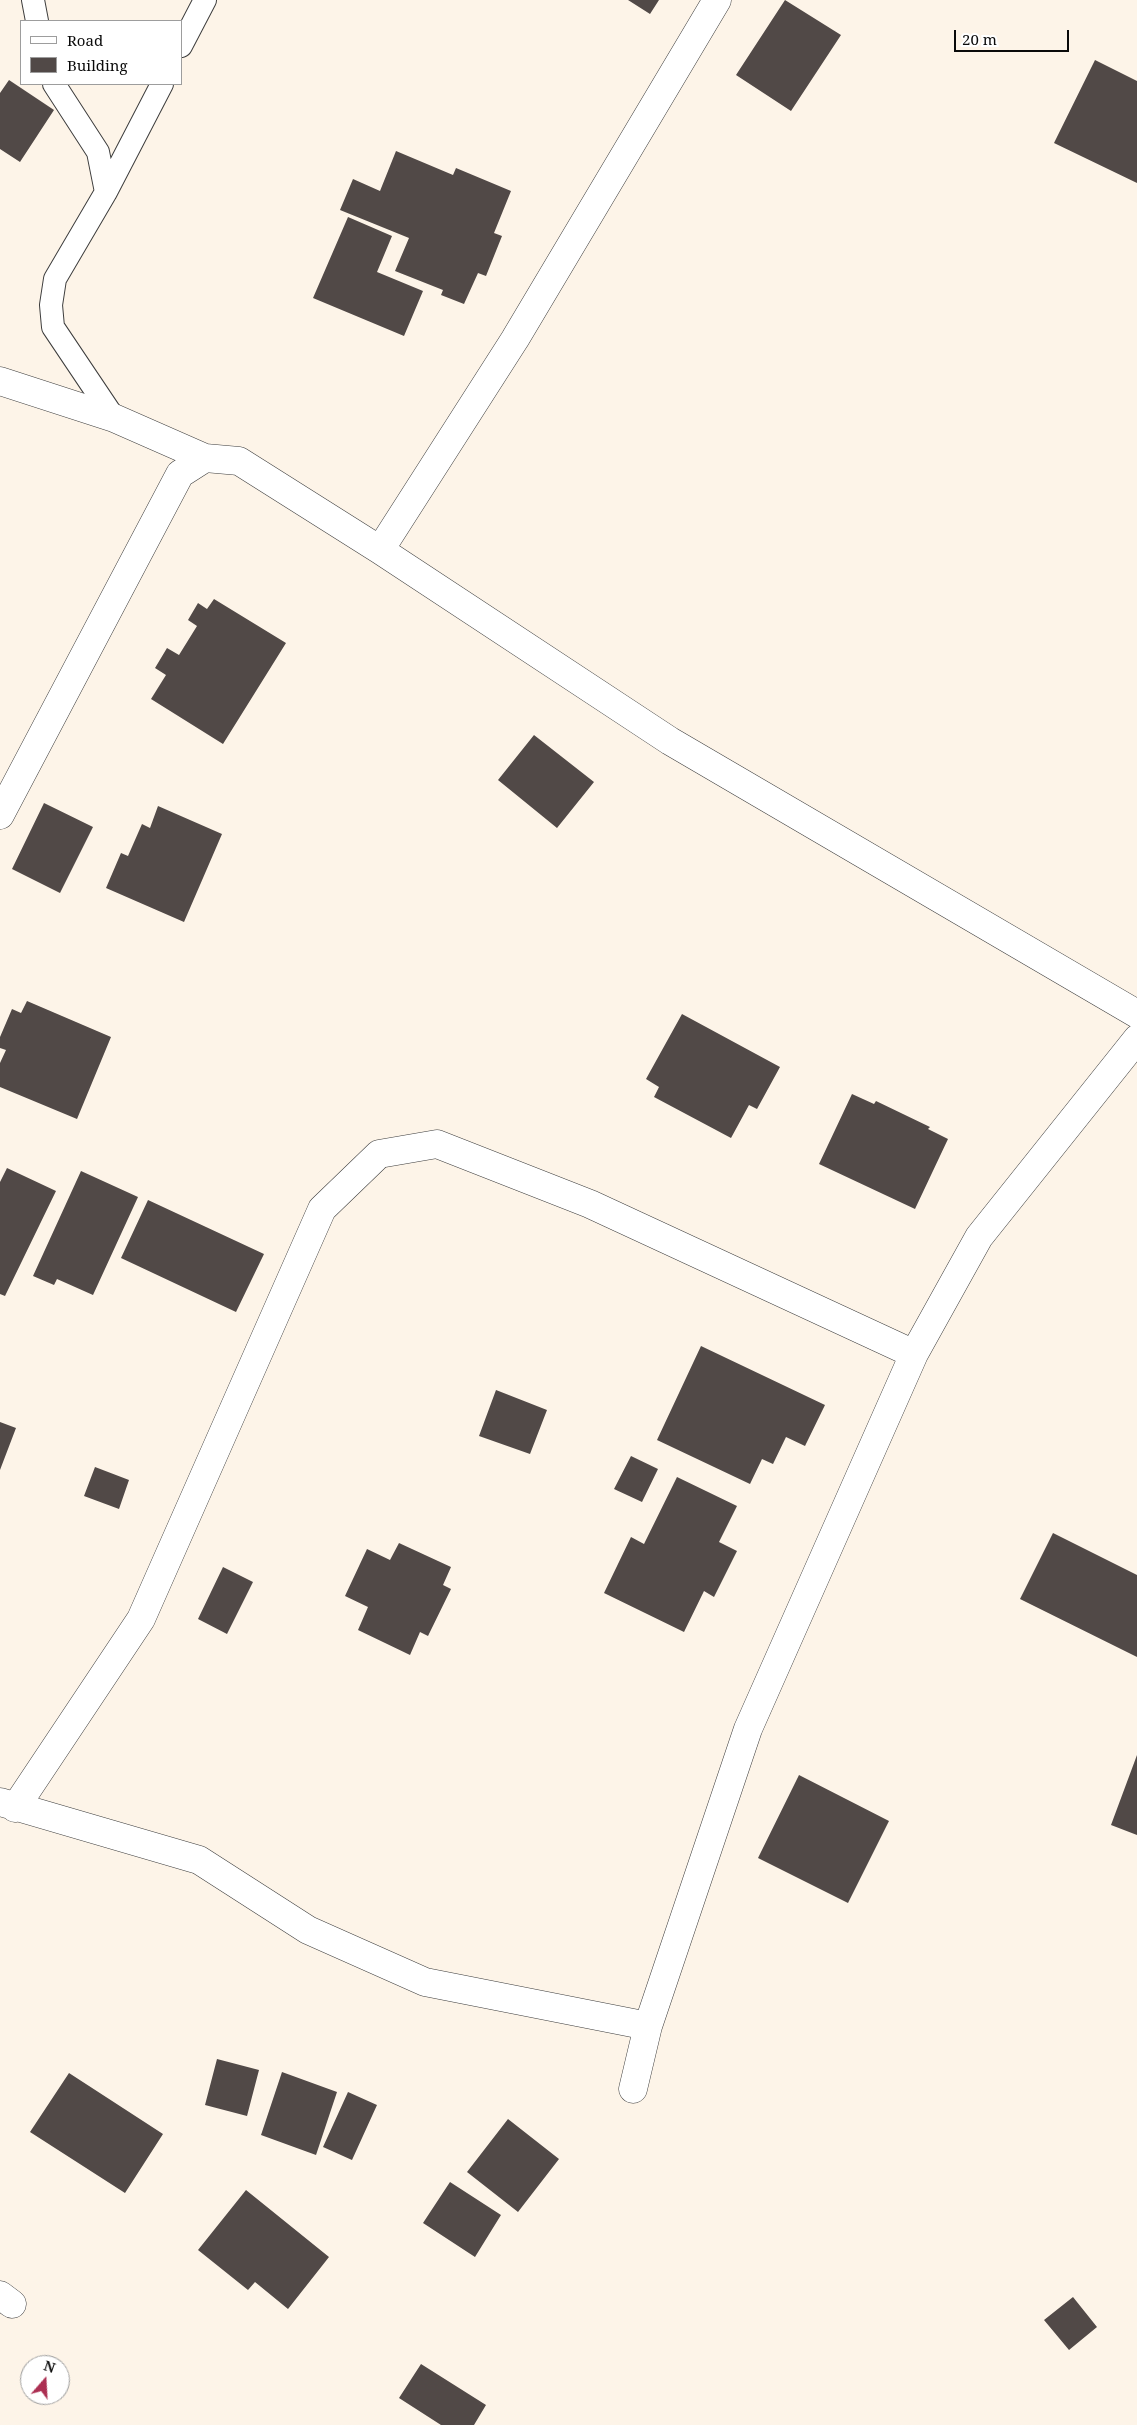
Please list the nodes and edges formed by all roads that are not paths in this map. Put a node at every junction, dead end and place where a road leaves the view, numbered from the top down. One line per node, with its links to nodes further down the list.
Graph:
1 (33, 0): 4 (lane)
2 (205, 0): 5 (lane)
3 (717, 0): 12 (street)
4 (37, 20)
5 (182, 44)
6 (55, 85): 8 (lane)
7 (161, 85): 8 (lane)
8 (106, 192): 10 (lane)
9 (0, 381): 10 (street)
10 (114, 418): 11 (street)
11 (206, 458): 12 (street); 13 (street)
12 (380, 550): 14 (street)
13 (0, 815)
14 (1137, 1014)
15 (1137, 1038): 16 (street)
16 (914, 1354): 17 (street); 18 (street)
17 (7, 1805): 18 (street)
18 (648, 2026): 19 (street)
19 (633, 2089)

